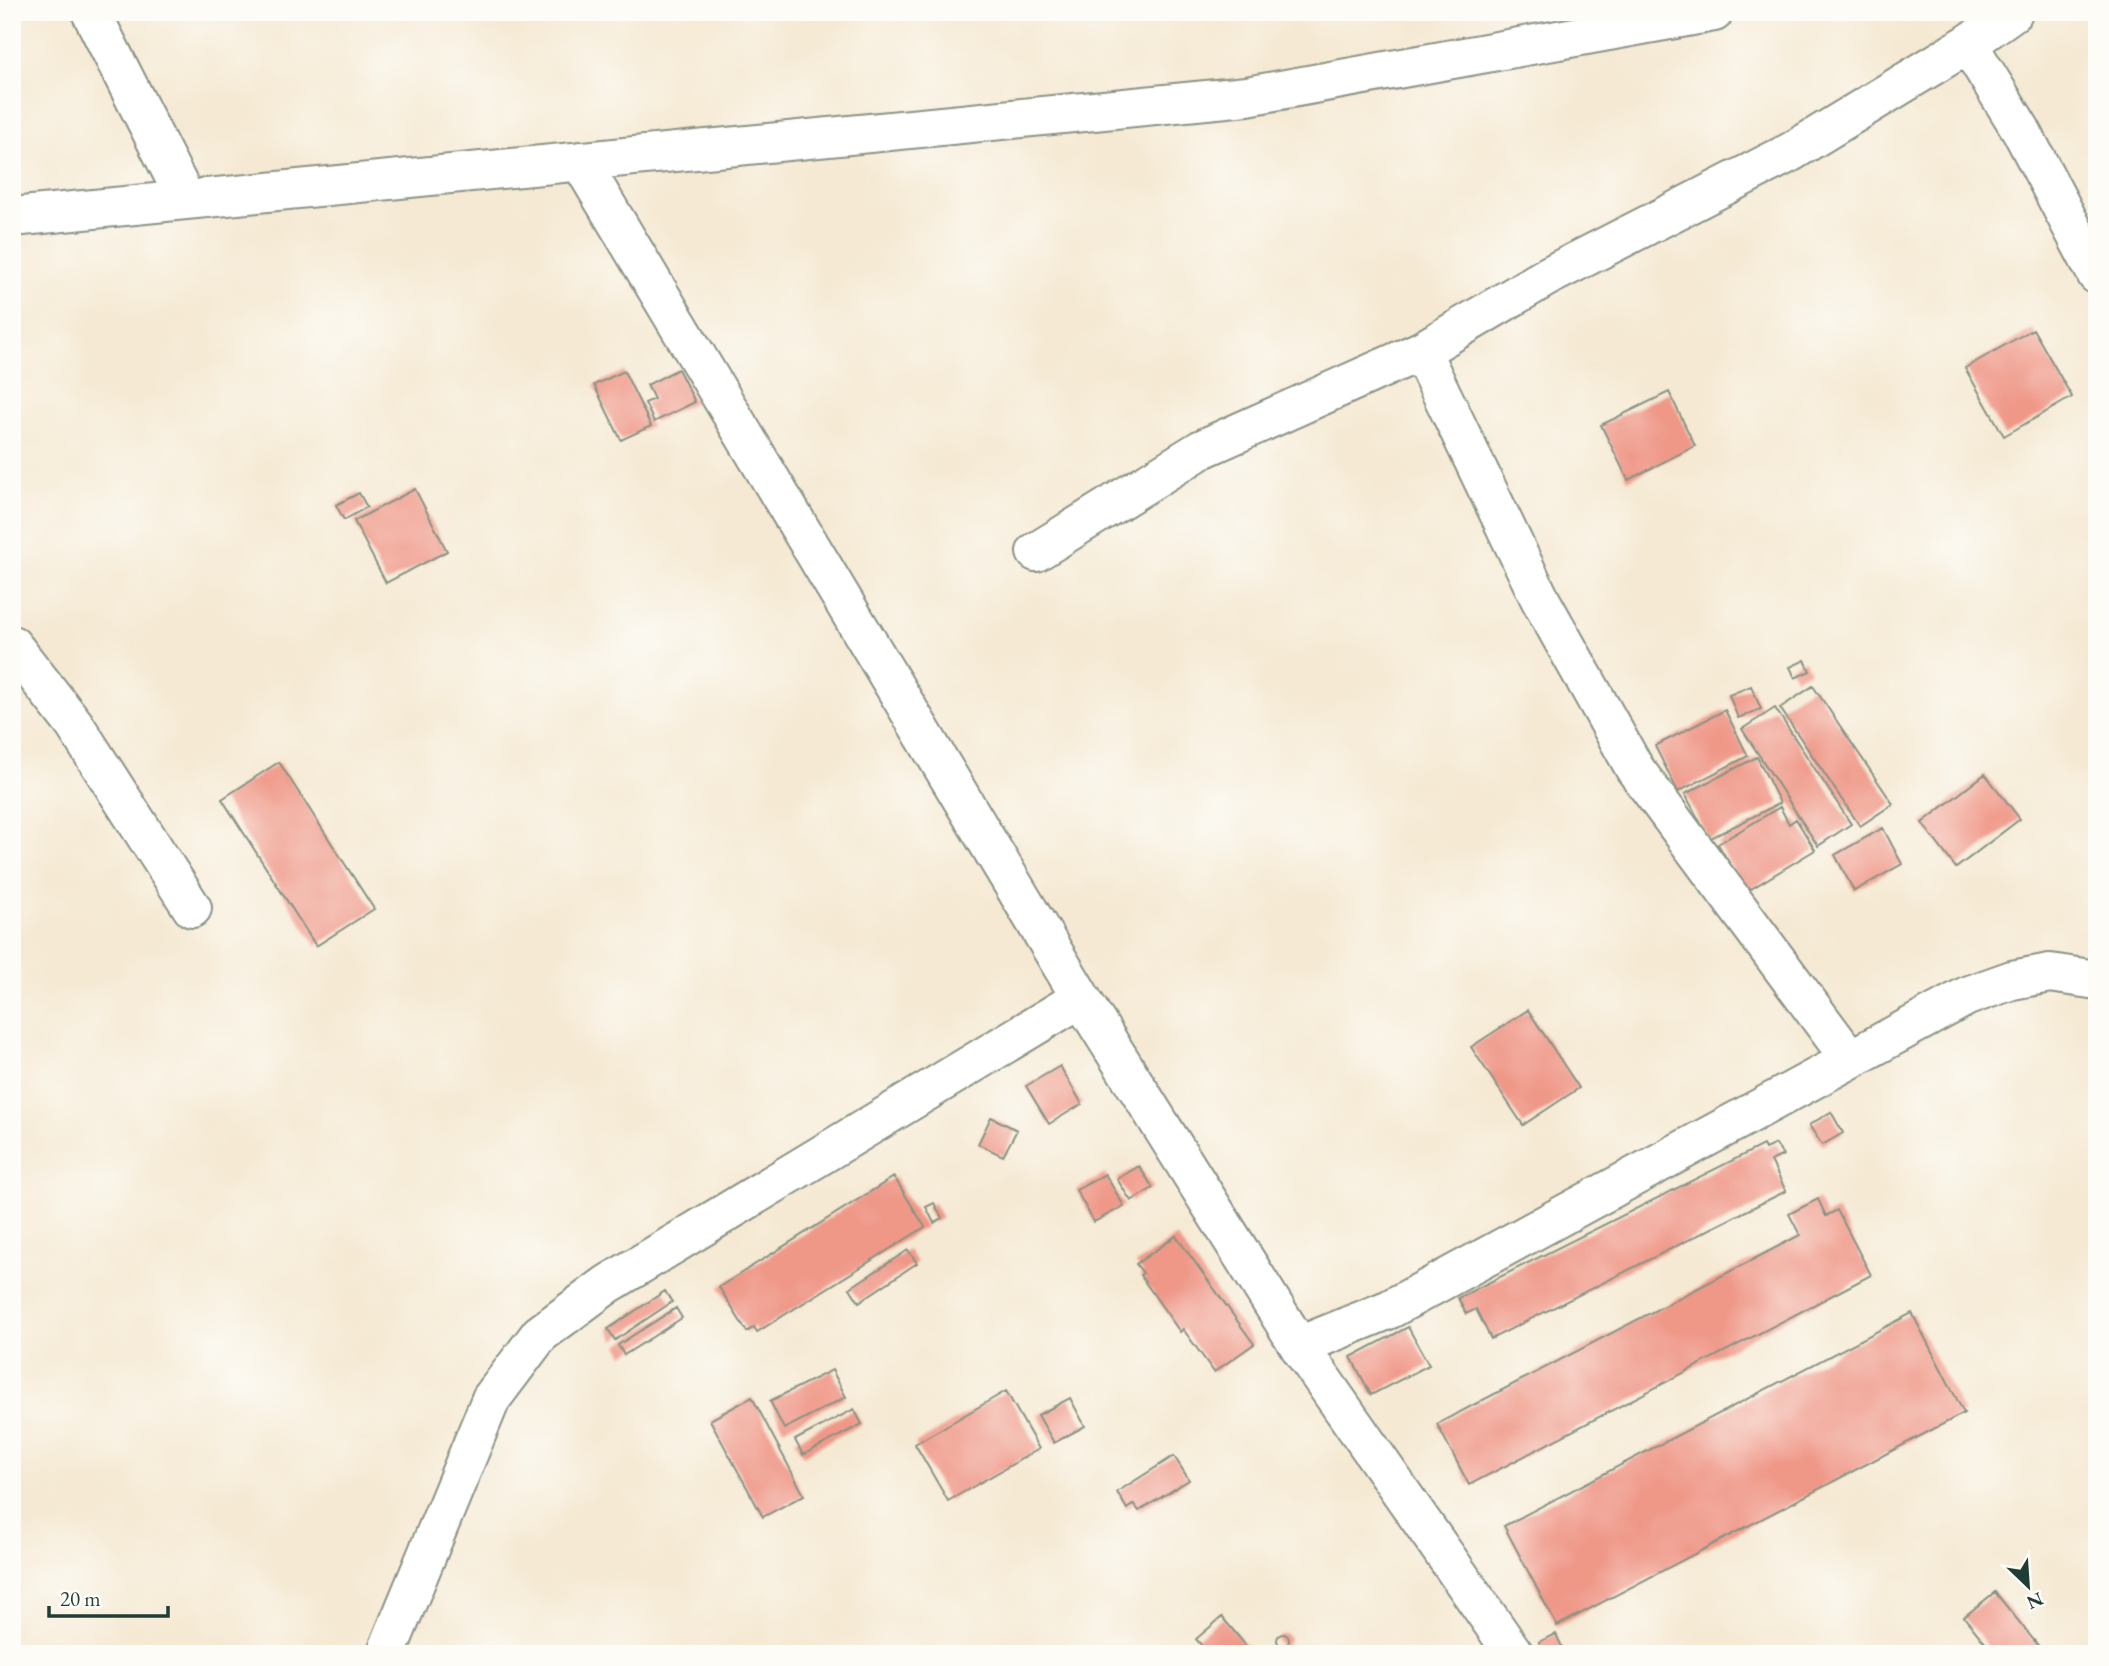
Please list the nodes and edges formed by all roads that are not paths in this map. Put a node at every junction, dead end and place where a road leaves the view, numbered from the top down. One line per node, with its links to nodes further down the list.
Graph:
1 (91, 12): 6 (street)
2 (1714, 12): 5 (street)
3 (2013, 12): 4 (street)
4 (1968, 44): 8 (street); 9 (street)
5 (580, 161): 6 (street); 14 (street)
6 (186, 200): 7 (street)
7 (12, 217)
8 (2097, 275)
9 (1421, 351): 10 (street); 15 (street)
10 (1036, 552)
11 (12, 645): 12 (street)
12 (192, 908)
13 (2097, 980): 15 (street)
14 (1081, 998): 16 (street); 17 (street)
15 (1850, 1059): 16 (street)
16 (1299, 1346): 18 (street)
17 (386, 1654)
18 (1514, 1654)

